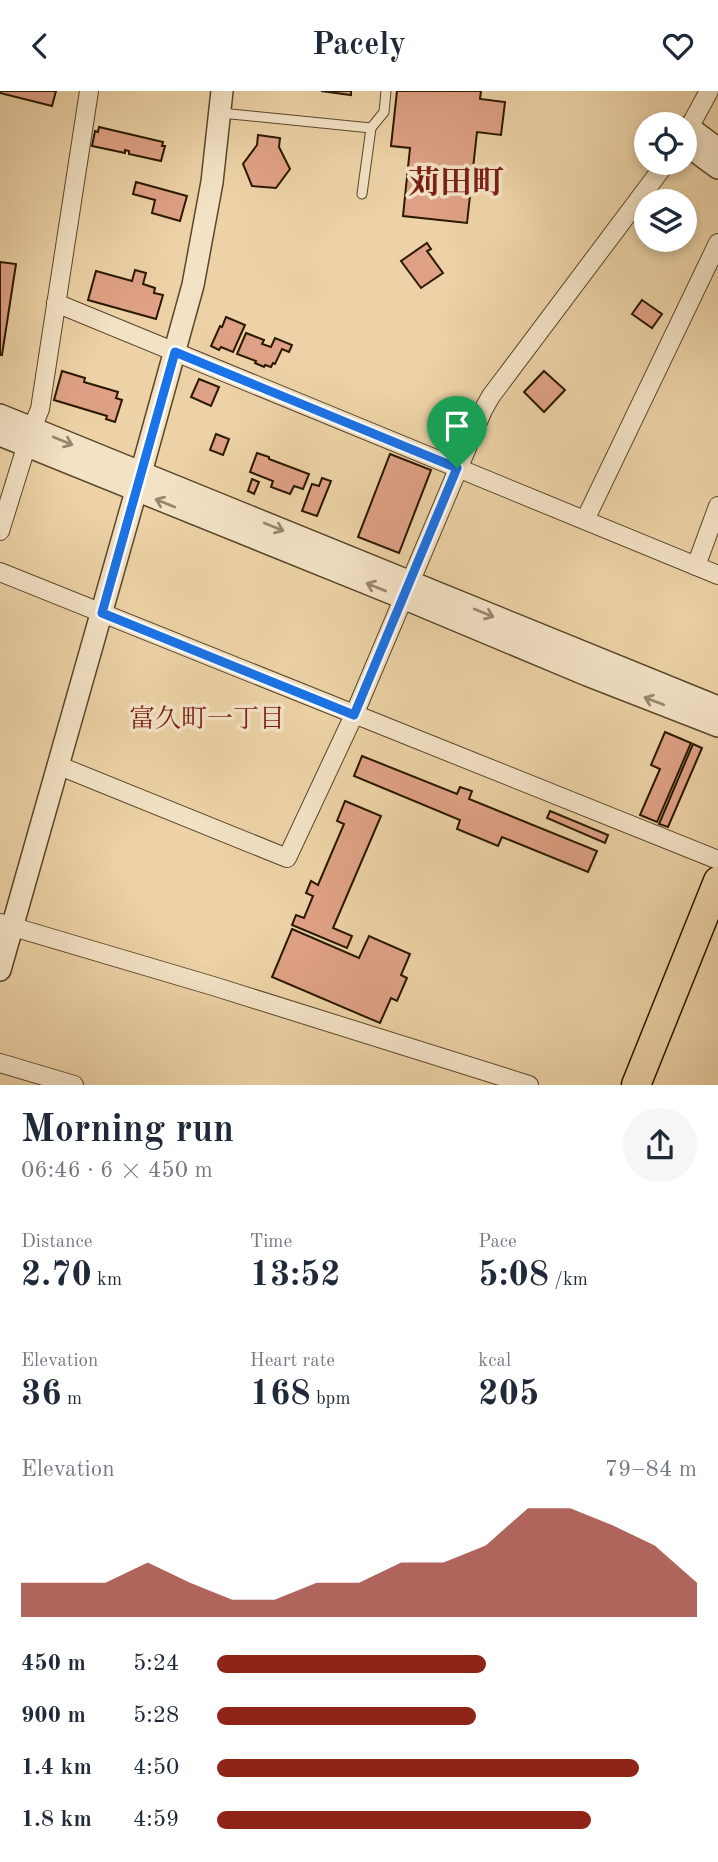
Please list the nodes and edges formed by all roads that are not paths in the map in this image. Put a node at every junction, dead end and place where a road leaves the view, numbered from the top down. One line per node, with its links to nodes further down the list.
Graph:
1 (89, 91): 14 (street)
2 (386, 91): 6 (lane)
3 (709, 91): 5 (street)
4 (221, 102): 6 (lane); 15 (street)
5 (697, 114)
6 (371, 128): 12 (lane)
7 (697, 140): 9 (street)
8 (697, 147): 10 (street)
9 (718, 149)
10 (718, 168)
11 (657, 175): 19 (street)
12 (362, 194)
13 (718, 243): 22 (street)
14 (56, 303): 15 (street); 18 (street)
15 (175, 352): 19 (street); 20 (street)
16 (0, 415): 18 (street)
17 (0, 435): 18 (street)
18 (29, 437): 20 (street); 23 (street)
19 (457, 468): 22 (street); 27 (street)
20 (139, 482): 27 (street); 28 (street)
21 (718, 506): 24 (street)
22 (585, 520): 24 (street)
23 (0, 531)
24 (696, 566): 26 (street)
25 (0, 572): 28 (street)
26 (718, 575)
27 (406, 590): 29 (street, one-way to 29); 30 (street); 31 (street, one-way to 27)
28 (102, 613): 30 (street); 32 (street)
29 (718, 707)
30 (354, 715): 32 (street); 33 (street)
31 (718, 726)
32 (57, 765): 35 (street)
33 (718, 860)
34 (718, 881): 42 (highway)
35 (6, 925): 37 (street); 39 (street)
36 (718, 931): 43 (highway)
37 (0, 971)
38 (0, 1063): 40 (street)
39 (481, 1078): 41 (street)
40 (75, 1085)
41 (529, 1085)
42 (636, 1085)
43 (652, 1085)

